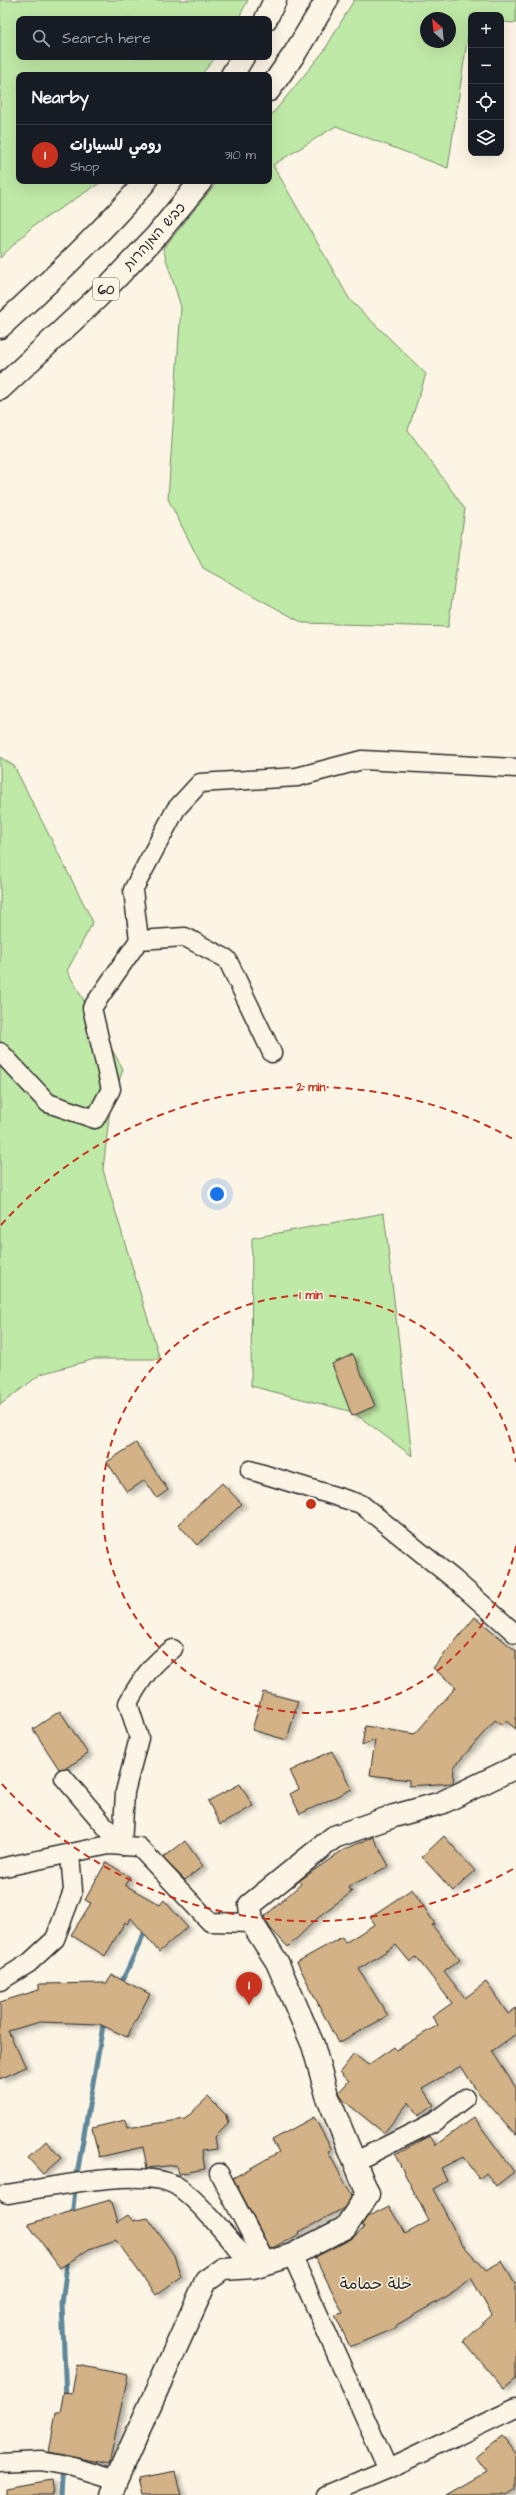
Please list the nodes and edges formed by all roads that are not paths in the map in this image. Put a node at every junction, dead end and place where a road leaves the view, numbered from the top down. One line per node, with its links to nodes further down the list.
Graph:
1 (275, 0): 3 (main road)
2 (328, 0): 6 (main road)
3 (267, 16)
4 (241, 60): 5 (main road)
5 (234, 72)
6 (272, 86)
7 (143, 184): 9 (main road)
8 (199, 184): 10 (main road, כביש המנהרות / 60)
9 (0, 327)
10 (0, 389)
11 (516, 768): 12 (street)
12 (139, 940): 13 (street); 14 (street)
13 (0, 1052)
14 (272, 1053)
15 (250, 1470): 16 (street)
16 (516, 1634)
17 (173, 1649): 20 (street)
18 (516, 1767): 23 (main road)
19 (64, 1778): 20 (street)
20 (122, 1846): 21 (street); 23 (street)
21 (70, 1853): 22 (street); 24 (street)
22 (0, 1868)
23 (252, 1923): 26 (main road)
24 (0, 1981)
25 (465, 2098): 26 (street)
26 (354, 2162): 29 (main road)
27 (218, 2173): 30 (street)
28 (7, 2194): 30 (street)
29 (292, 2255): 30 (main road); 33 (street)
30 (259, 2265): 34 (main road)
31 (516, 2408): 33 (street)
32 (0, 2463): 34 (street)
33 (388, 2469): 35 (street)
34 (114, 2487)
35 (326, 2495)

